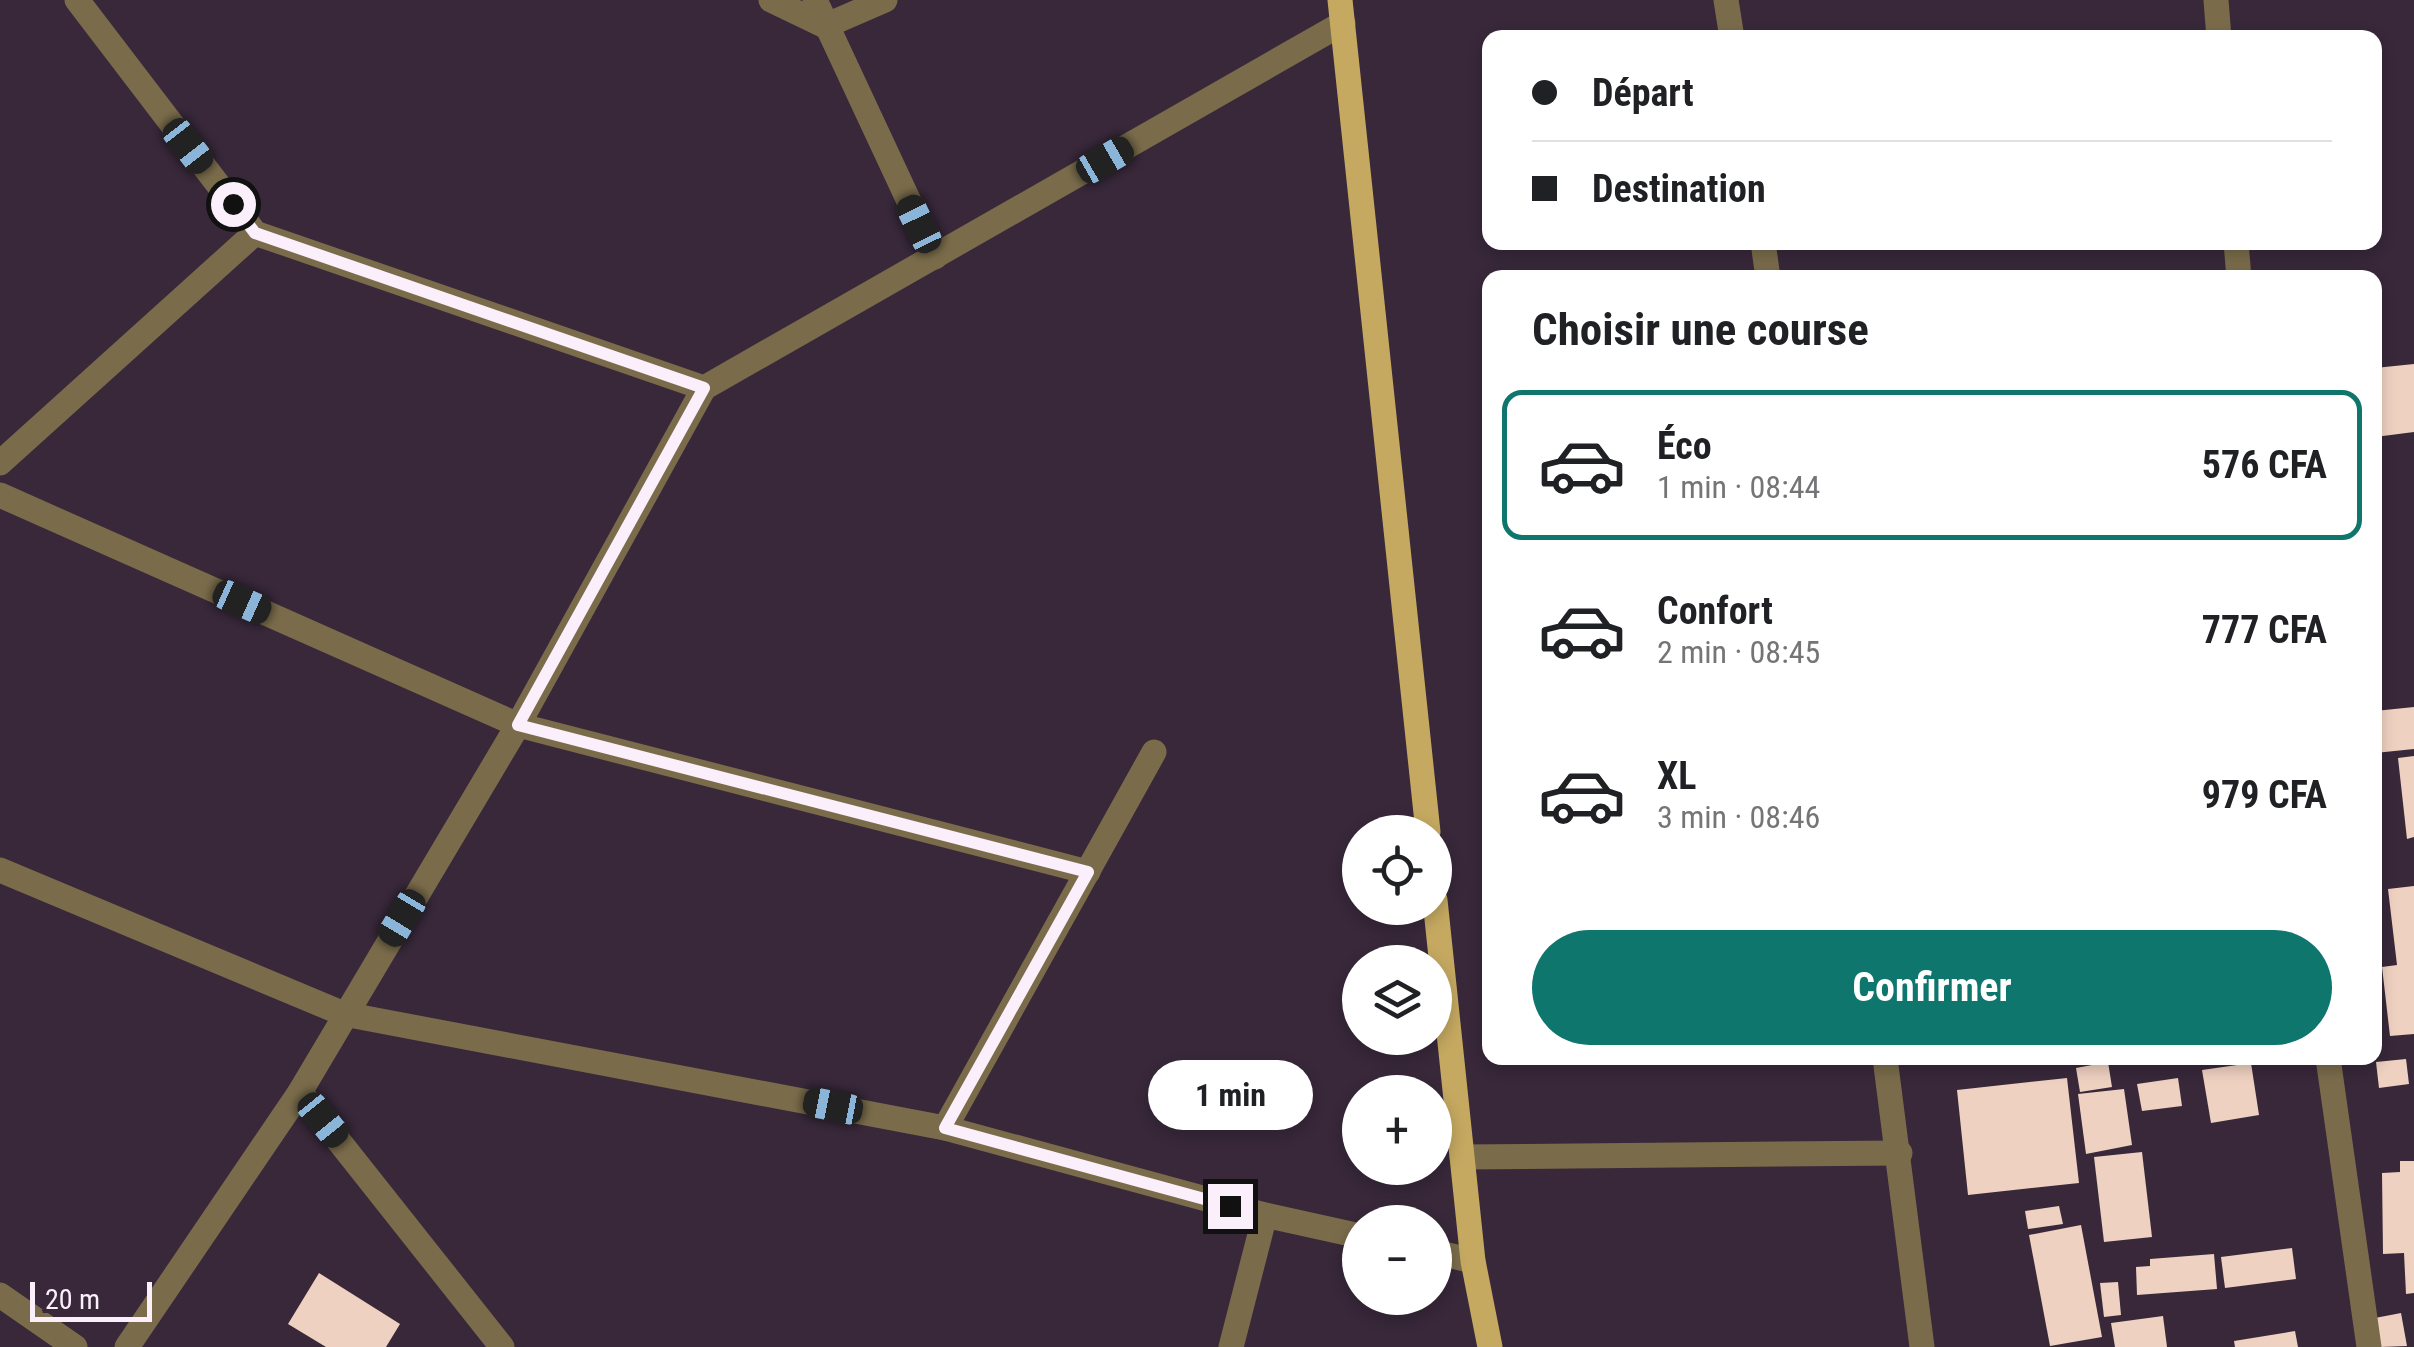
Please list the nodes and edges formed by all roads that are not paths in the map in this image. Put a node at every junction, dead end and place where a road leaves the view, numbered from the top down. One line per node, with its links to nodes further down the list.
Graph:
1 (77, 0): 11 (street)
2 (771, 0): 8 (street)
3 (815, 0): 8 (street)
4 (885, 0): 8 (street)
5 (1726, 0): 9 (street)
6 (2216, 0): 10 (street)
7 (1342, 12): 12 (street); 18 (main road)
8 (825, 26): 12 (street)
9 (1731, 30)
10 (2218, 30)
11 (255, 233): 13 (street); 14 (street)
12 (934, 257): 13 (street)
13 (704, 388): 16 (street)
14 (0, 463)
15 (0, 495): 16 (street)
16 (518, 725): 20 (street); 22 (street)
17 (1154, 752): 20 (street)
18 (1426, 815)
19 (0, 870): 22 (street)
20 (1088, 872): 26 (street)
21 (1438, 925): 28 (main road)
22 (344, 1014): 25 (street); 26 (street)
23 (1887, 1065): 27 (street)
24 (2329, 1065): 40 (street)
25 (300, 1092): 35 (street); 36 (street)
26 (945, 1128): 29 (street)
27 (1900, 1154): 28 (street); 39 (street)
28 (1462, 1158): 32 (main road)
29 (1265, 1215): 30 (street); 37 (street)
30 (1342, 1232)
31 (1452, 1256): 32 (street)
32 (1473, 1261): 38 (main road)
33 (0, 1296): 34 (street)
34 (76, 1347)
35 (127, 1347)
36 (502, 1347)
37 (1231, 1347)
38 (1490, 1347)
39 (1922, 1347)
40 (2369, 1347)

